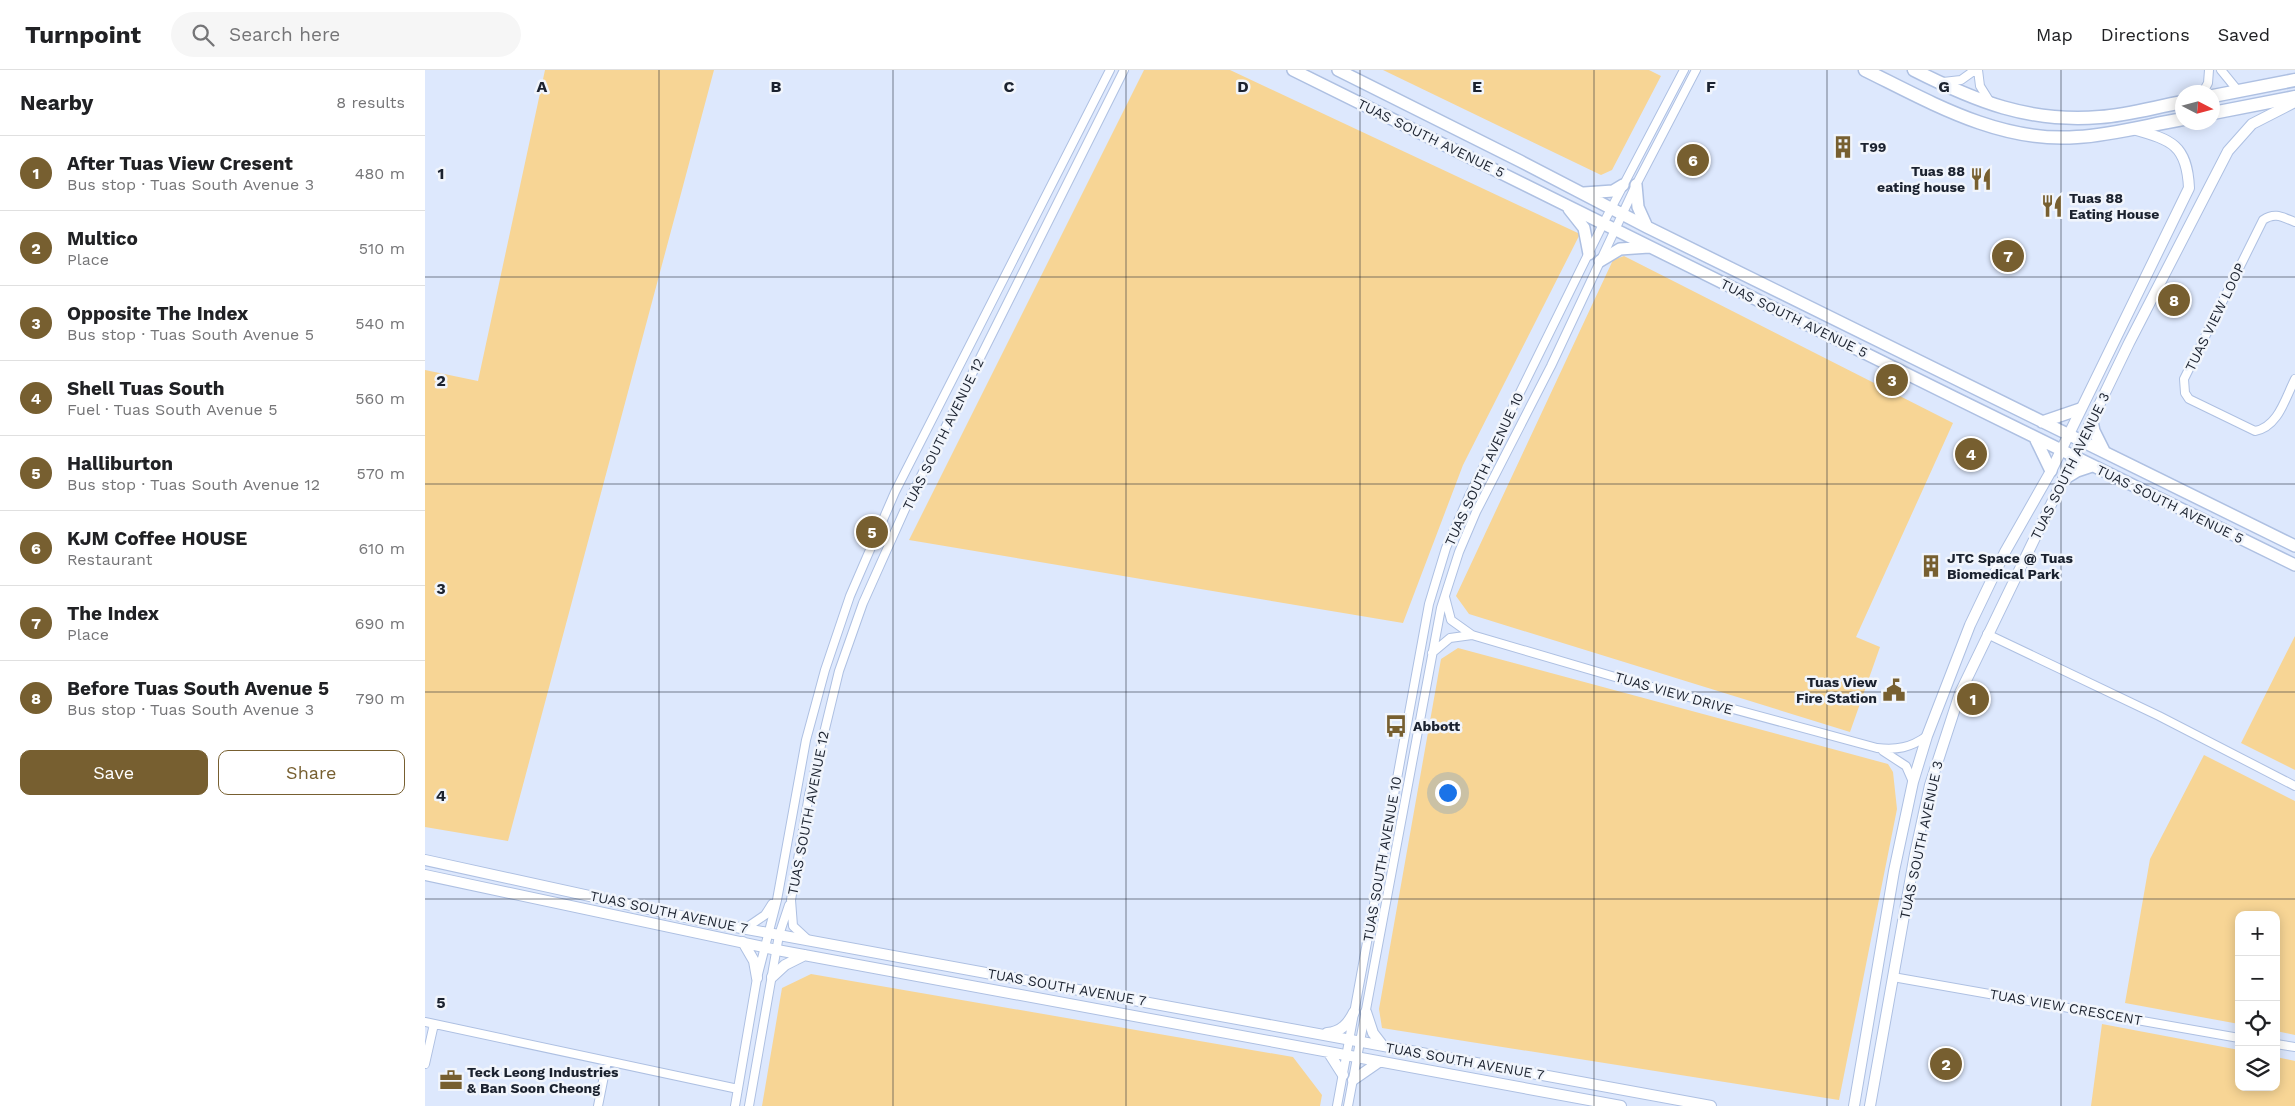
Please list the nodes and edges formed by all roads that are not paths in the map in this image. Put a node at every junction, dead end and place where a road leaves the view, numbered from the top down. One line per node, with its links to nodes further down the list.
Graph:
1 (1111, 70): 64 (street, TUAS SOUTH AVENUE 12)
2 (1124, 70): 66 (street, TUAS SOUTH AVENUE 12)
3 (1293, 70): 27 (main road, TUAS SOUTH AVENUE 5)
4 (1338, 70): 26 (main road, TUAS SOUTH AVENUE 5)
5 (1684, 70): 24 (street, TUAS SOUTH AVENUE 10)
6 (1696, 70): 25 (street, TUAS SOUTH AVENUE 10)
7 (1865, 70): 23 (main road)
8 (1914, 70): 13 (main road)
9 (1977, 70): 13 (street); 20 (street)
10 (2209, 70): 14 (street)
11 (2221, 70): 15 (street)
12 (2295, 80): 15 (main road)
13 (1939, 83): 20 (main road)
14 (2207, 85)
15 (2239, 92): 16 (main road)
16 (2220, 95)
17 (2295, 97): 21 (main road)
18 (2295, 102): 39 (street, TUAS SOUTH AVENUE 3)
19 (2175, 104): 20 (main road)
20 (1992, 106)
21 (2220, 112)
22 (2175, 120): 23 (main road)
23 (2131, 128): 38 (street, TUAS SOUTH AVENUE 3)
24 (1623, 185): 26 (main road); 28 (street, TUAS SOUTH AVENUE 10)
25 (1636, 185): 29 (street, TUAS SOUTH AVENUE 10); 33 (main road)
26 (1582, 193): 28 (main road, TUAS SOUTH AVENUE 5)
27 (1562, 202): 30 (main road, TUAS SOUTH AVENUE 5); 35 (main road)
28 (1612, 208): 29 (main road, TUAS SOUTH AVENUE 5); 30 (street, TUAS SOUTH AVENUE 10)
29 (1622, 214): 32 (street, TUAS SOUTH AVENUE 10); 33 (main road, TUAS SOUTH AVENUE 5)
30 (1604, 222): 32 (main road, TUAS SOUTH AVENUE 5); 35 (street, TUAS SOUTH AVENUE 10)
31 (2295, 222): 37 (street, TUAS VIEW LOOP)
32 (1616, 228): 34 (main road, TUAS SOUTH AVENUE 5); 36 (street, TUAS SOUTH AVENUE 10)
33 (1647, 228): 40 (main road, TUAS SOUTH AVENUE 5)
34 (1651, 247): 36 (main road); 42 (main road, TUAS SOUTH AVENUE 5)
35 (1589, 254): 78 (street, TUAS SOUTH AVENUE 10)
36 (1600, 261): 52 (street, TUAS SOUTH AVENUE 10)
37 (2295, 380)
38 (2080, 409): 40 (main road); 41 (street, TUAS SOUTH AVENUE 3)
39 (2092, 421): 43 (street, TUAS SOUTH AVENUE 3); 45 (main road)
40 (2042, 422): 41 (main road, TUAS SOUTH AVENUE 5)
41 (2067, 434): 43 (main road, TUAS SOUTH AVENUE 5); 44 (street, TUAS SOUTH AVENUE 3)
42 (2036, 440): 44 (main road, TUAS SOUTH AVENUE 5); 48 (main road)
43 (2083, 441): 45 (main road, TUAS SOUTH AVENUE 5); 46 (street, TUAS SOUTH AVENUE 3)
44 (2059, 451): 46 (main road, TUAS SOUTH AVENUE 5); 48 (street, TUAS SOUTH AVENUE 3)
45 (2104, 451): 50 (main road, TUAS SOUTH AVENUE 5)
46 (2075, 458): 47 (main road, TUAS SOUTH AVENUE 5); 49 (street, TUAS SOUTH AVENUE 3)
47 (2092, 466): 49 (main road); 51 (main road, TUAS SOUTH AVENUE 5)
48 (2051, 471): 56 (street, TUAS SOUTH AVENUE 3)
49 (2064, 479): 53 (street, TUAS SOUTH AVENUE 3)
50 (2295, 546)
51 (2295, 566)
52 (1445, 595): 54 (street, TUAS VIEW DRIVE); 55 (street, TUAS SOUTH AVENUE 10)
53 (1987, 634): 57 (street, TUAS SOUTH AVENUE 3); 61 (street)
54 (1472, 635): 55 (street, TUAS VIEW DRIVE); 59 (street, TUAS VIEW DRIVE)
55 (1432, 653): 79 (street, TUAS SOUTH AVENUE 10)
56 (1943, 693): 57 (street); 58 (street, TUAS SOUTH AVENUE 3)
57 (1960, 693): 76 (street, TUAS SOUTH AVENUE 3)
58 (1927, 736): 59 (street, TUAS VIEW DRIVE); 60 (street, TUAS SOUTH AVENUE 3)
59 (1877, 748): 60 (street, TUAS VIEW DRIVE)
60 (1913, 782): 99 (street, TUAS SOUTH AVENUE 3)
61 (2295, 786)
62 (425, 860): 67 (street, TUAS SOUTH AVENUE 7)
63 (425, 875): 71 (street, TUAS SOUTH AVENUE 7)
64 (778, 888): 65 (street, TUAS SOUTH AVENUE 12); 67 (street)
65 (777, 900): 66 (street, TUAS SOUTH AVENUE 12); 68 (street, TUAS SOUTH AVENUE 12)
66 (791, 901): 69 (street, TUAS SOUTH AVENUE 12); 70 (street)
67 (746, 928): 68 (street, TUAS SOUTH AVENUE 7)
68 (768, 933): 69 (street, TUAS SOUTH AVENUE 7); 72 (street, TUAS SOUTH AVENUE 12)
69 (779, 935): 70 (street, TUAS SOUTH AVENUE 7); 73 (street, TUAS SOUTH AVENUE 12)
70 (807, 940): 82 (street, TUAS SOUTH AVENUE 7)
71 (743, 942): 72 (street, TUAS SOUTH AVENUE 7); 77 (street)
72 (766, 947): 73 (street, TUAS SOUTH AVENUE 7); 77 (street, TUAS SOUTH AVENUE 12)
73 (777, 950): 74 (street, TUAS SOUTH AVENUE 7); 75 (street, TUAS SOUTH AVENUE 12)
74 (805, 955): 75 (street); 89 (street, TUAS SOUTH AVENUE 7)
75 (772, 977): 102 (street, TUAS SOUTH AVENUE 12)
76 (1893, 977): 83 (street, TUAS VIEW CRESCENT); 98 (street, TUAS SOUTH AVENUE 3)
77 (757, 978): 97 (street, TUAS SOUTH AVENUE 12)
78 (1354, 1012): 82 (street); 84 (street, TUAS SOUTH AVENUE 10)
79 (1366, 1012): 85 (street, TUAS SOUTH AVENUE 10); 87 (street)
80 (425, 1022): 81 (street)
81 (433, 1024): 92 (street); 94 (street)
82 (1319, 1034): 84 (street, TUAS SOUTH AVENUE 7)
83 (2235, 1037)
84 (1349, 1040): 85 (street, TUAS SOUTH AVENUE 7); 90 (street, TUAS SOUTH AVENUE 10)
85 (1360, 1041): 87 (street, TUAS SOUTH AVENUE 7); 91 (street, TUAS SOUTH AVENUE 10)
86 (2280, 1045): 88 (street)
87 (1383, 1046): 106 (street, TUAS SOUTH AVENUE 7)
88 (2295, 1047)
89 (1329, 1053): 90 (street, TUAS SOUTH AVENUE 7); 95 (street)
90 (1346, 1056): 91 (street, TUAS SOUTH AVENUE 7); 95 (street, TUAS SOUTH AVENUE 10)
91 (1357, 1058): 93 (street, TUAS SOUTH AVENUE 7); 96 (street, TUAS SOUTH AVENUE 10)
92 (607, 1061): 97 (street); 100 (street)
93 (1379, 1062): 96 (street); 105 (street, TUAS SOUTH AVENUE 7)
94 (425, 1064)
95 (1343, 1075): 103 (street, TUAS SOUTH AVENUE 10)
96 (1353, 1080): 104 (street, TUAS SOUTH AVENUE 10)
97 (738, 1089): 101 (street, TUAS SOUTH AVENUE 12)
98 (1871, 1101): 107 (street)
99 (1853, 1103)
100 (598, 1106)
101 (735, 1106)
102 (749, 1106)
103 (1337, 1106)
104 (1348, 1106)
105 (1621, 1106)
106 (1711, 1106)
107 (1875, 1106)

